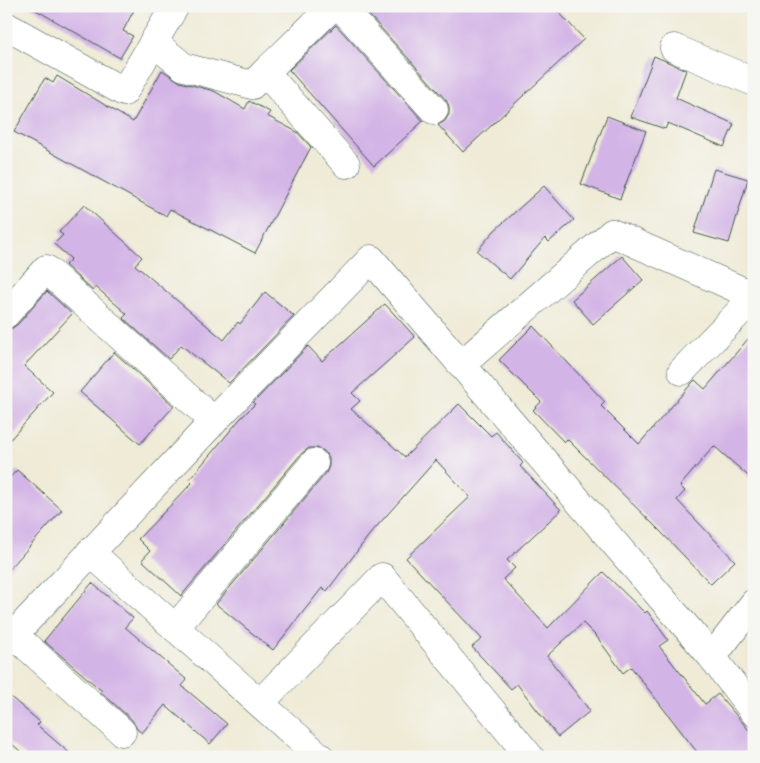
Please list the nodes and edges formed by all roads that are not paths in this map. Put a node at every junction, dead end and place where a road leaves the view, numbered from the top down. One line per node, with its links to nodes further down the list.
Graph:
1 (175, 6): 5 (street)
2 (333, 6): 7 (street)
3 (340, 6): 9 (street)
4 (6, 26): 5 (street)
5 (154, 42): 7 (street)
6 (674, 48): 8 (street)
7 (265, 72): 10 (street)
8 (754, 82)
9 (434, 110)
10 (346, 164)
11 (754, 296): 13 (street); 14 (street)
12 (6, 314): 15 (street)
13 (462, 364): 15 (street); 21 (street)
14 (682, 371)
15 (214, 420): 17 (street)
16 (314, 463): 19 (street)
17 (90, 552): 19 (street); 20 (street)
18 (754, 603): 21 (street)
19 (175, 628): 22 (street)
20 (10, 639): 24 (street)
21 (712, 657): 23 (street)
22 (260, 703): 25 (street); 26 (street)
23 (754, 712)
24 (122, 732)
25 (320, 757)
26 (530, 757)

